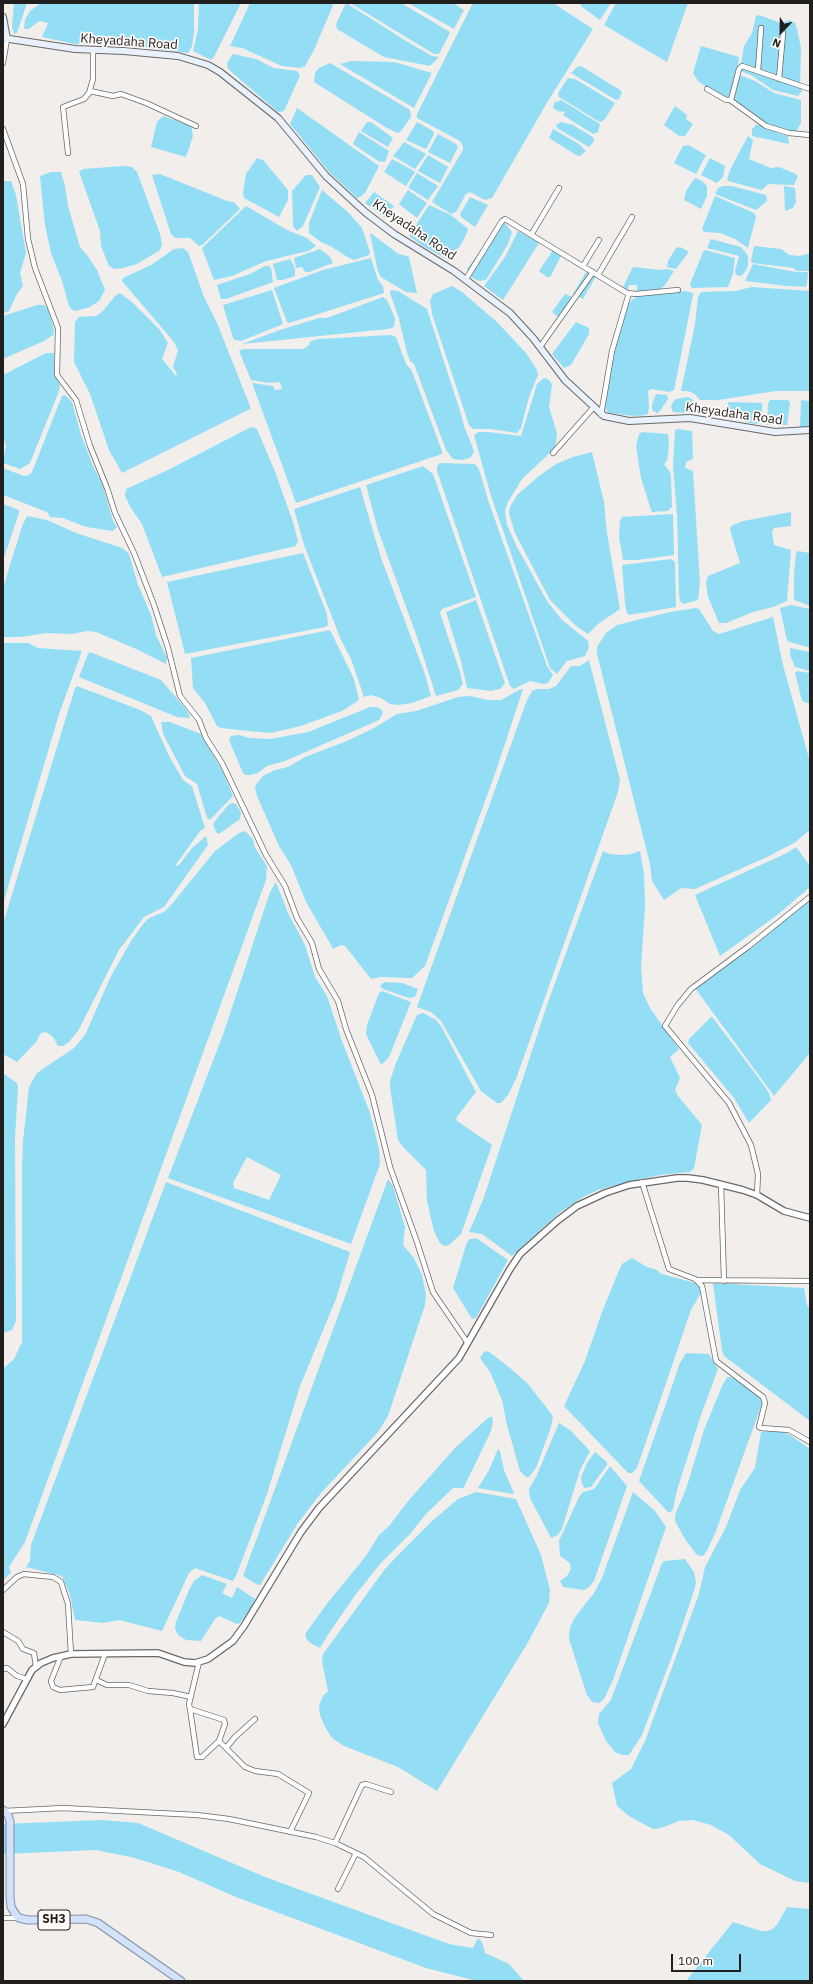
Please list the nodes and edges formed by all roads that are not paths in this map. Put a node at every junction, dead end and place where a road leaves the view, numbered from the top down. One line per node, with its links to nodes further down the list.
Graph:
1 (3, 17): 4 (main road)
2 (761, 28): 7 (street)
3 (783, 33): 8 (street)
4 (6, 40): 5 (main road, Kheyadaha Road); 6 (street)
5 (93, 50): 11 (street); 24 (main road, Kheyadaha Road)
6 (3, 63)
7 (758, 71): 8 (street); 12 (street)
8 (779, 79): 10 (street)
9 (707, 89): 12 (street)
10 (810, 89)
11 (90, 91): 13 (street); 16 (street)
12 (730, 100): 15 (street)
13 (196, 126)
14 (3, 129): 40 (street)
15 (810, 135)
16 (68, 153)
17 (559, 188): 19 (street)
18 (632, 217): 23 (street)
19 (531, 235): 21 (street); 24 (street)
20 (599, 240): 21 (street)
21 (583, 266): 22 (street)
22 (593, 272): 23 (street); 27 (street)
23 (598, 275): 26 (street)
24 (466, 279): 27 (main road, Kheyadaha Road)
25 (678, 290): 26 (street)
26 (629, 293): 29 (street)
27 (540, 347): 28 (main road, Kheyadaha Road)
28 (593, 408): 29 (main road, Kheyadaha Road); 31 (street)
29 (601, 415): 30 (main road, Kheyadaha Road)
30 (810, 430)
31 (553, 453)
32 (810, 897): 35 (street)
33 (642, 1182): 34 (street); 37 (street); 40 (street)
34 (721, 1184): 35 (street); 38 (street)
35 (757, 1195): 36 (street)
36 (810, 1218)
37 (698, 1280): 38 (street); 41 (street)
38 (724, 1281): 39 (street)
39 (810, 1281)
40 (467, 1342): 47 (street)
41 (810, 1442)
42 (3, 1590): 44 (street)
43 (3, 1632): 48 (street)
44 (71, 1654): 45 (street); 46 (street)
45 (105, 1654): 47 (street); 51 (street)
46 (60, 1656): 48 (street); 51 (street)
47 (199, 1662): 52 (street)
48 (36, 1666): 50 (street)
49 (3, 1669): 50 (street)
50 (27, 1679): 55 (street)
51 (96, 1680): 52 (street)
52 (191, 1697): 53 (street)
53 (190, 1709): 56 (street); 56 (street)
54 (256, 1719): 57 (street)
55 (3, 1724)
56 (220, 1741): 57 (street)
57 (226, 1748): 60 (street)
58 (391, 1792): 61 (street)
59 (4, 1810): 60 (street); 65 (main road, SH3)
60 (290, 1832): 61 (street)
61 (335, 1843): 62 (street)
62 (356, 1853): 63 (street); 66 (street)
63 (338, 1889)
64 (3, 1918): 65 (street)
65 (19, 1918): 67 (main road, SH3)
66 (491, 1935)
67 (181, 1981)

